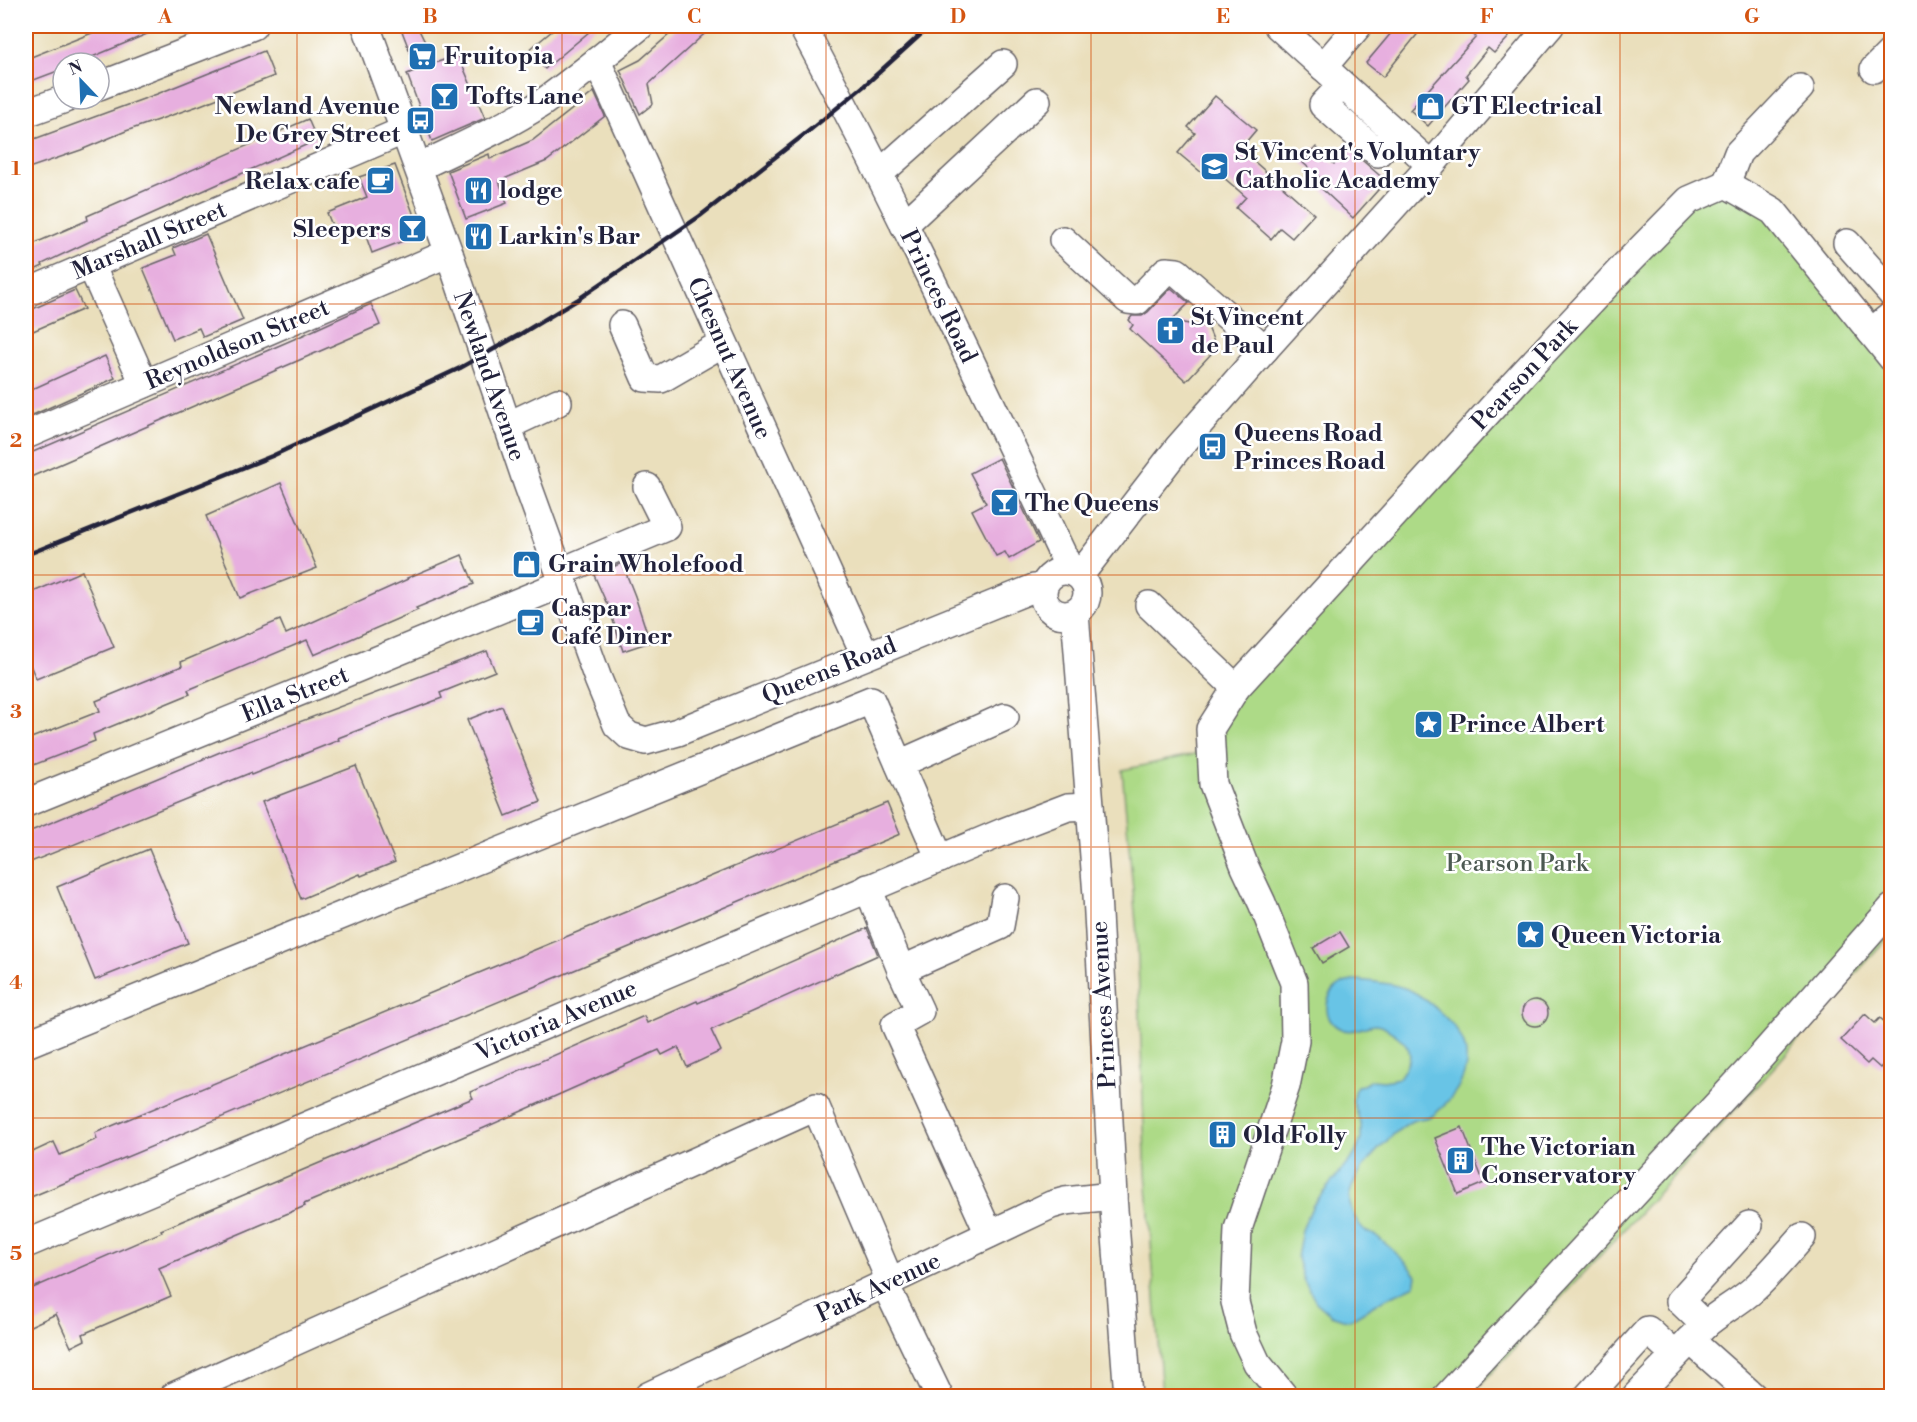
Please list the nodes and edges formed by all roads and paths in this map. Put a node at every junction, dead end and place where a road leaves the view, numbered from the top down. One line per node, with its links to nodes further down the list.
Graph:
1 (253, 26): 11 (street)
2 (366, 26): 16 (street, Newland Avenue)
3 (640, 26): 8 (street)
4 (802, 26): 19 (street, Princes Road)
5 (1278, 26): 10 (street)
6 (1358, 26): 10 (street)
7 (1550, 26): 17 (street)
8 (597, 61): 18 (street); 30 (street, Chesnut Avenue)
9 (1003, 64): 19 (street)
10 (1333, 76): 17 (street)
11 (111, 81)
12 (1800, 88): 20 (street)
13 (1036, 101): 21 (street)
14 (51, 104): 15 (street)
15 (26, 113)
16 (405, 130): 18 (street, Newland Avenue); 25 (street, Marshall Street)
17 (1431, 165): 31 (street)
18 (419, 167): 24 (street, Newland Avenue)
19 (879, 174): 21 (street, Princes Road)
20 (1726, 184): 28 (street); 44 (street, Pearson Park)
21 (904, 225): 38 (street, Princes Road)
22 (1062, 240): 31 (street)
23 (1847, 243): 27 (street)
24 (449, 253): 33 (street, Reynoldson Street); 35 (street, Newland Avenue)
25 (91, 265): 26 (street, Marshall Street); 33 (street)
26 (26, 294)
27 (1892, 294)
28 (1882, 323): 32 (street)
29 (622, 325): 30 (street)
30 (723, 343): 43 (street, Chesnut Avenue)
31 (1264, 349): 38 (street)
32 (1892, 358)
33 (144, 384): 36 (street, Reynoldson Street)
34 (558, 402): 35 (street)
35 (507, 426): 39 (street, Newland Avenue)
36 (26, 435)
37 (647, 487): 39 (street, Ella Street)
38 (1075, 573): 40 (street); 42 (street)
39 (562, 577): 46 (street, Newland Avenue); 48 (street, Ella Street)
40 (1043, 588): 42 (street); 43 (street, Queens Road)
41 (1149, 605): 44 (street)
42 (1075, 613): 49 (street, Princes Avenue)
43 (865, 655): 46 (street, Queens Road)
44 (1236, 688): 67 (street, Pearson Park)
45 (1005, 717): 47 (street)
46 (617, 725)
47 (898, 764): 50 (street); 55 (street)
48 (26, 803)
49 (1090, 806): 50 (street, Victoria Avenue); 56 (street, Princes Avenue)
50 (940, 859): 51 (street, Victoria Avenue)
51 (868, 888): 54 (street); 60 (street, Victoria Avenue)
52 (1005, 897): 54 (street)
53 (1886, 923): 68 (street)
54 (902, 970): 58 (street)
55 (26, 1044)
56 (1113, 1196): 58 (street, Park Avenue); 66 (street, Princes Avenue)
57 (1749, 1225): 62 (street)
58 (989, 1234): 61 (street, Park Avenue)
59 (1802, 1237): 62 (street)
60 (26, 1244)
61 (887, 1283): 63 (street); 64 (street, Park Avenue); 65 (street)
62 (1690, 1340): 69 (street); 70 (street); 71 (street)
63 (174, 1396)
64 (648, 1396)
65 (939, 1396)
66 (1128, 1396)
67 (1284, 1396)
68 (1447, 1396)
69 (1588, 1396)
70 (1636, 1396)
71 (1753, 1396)

